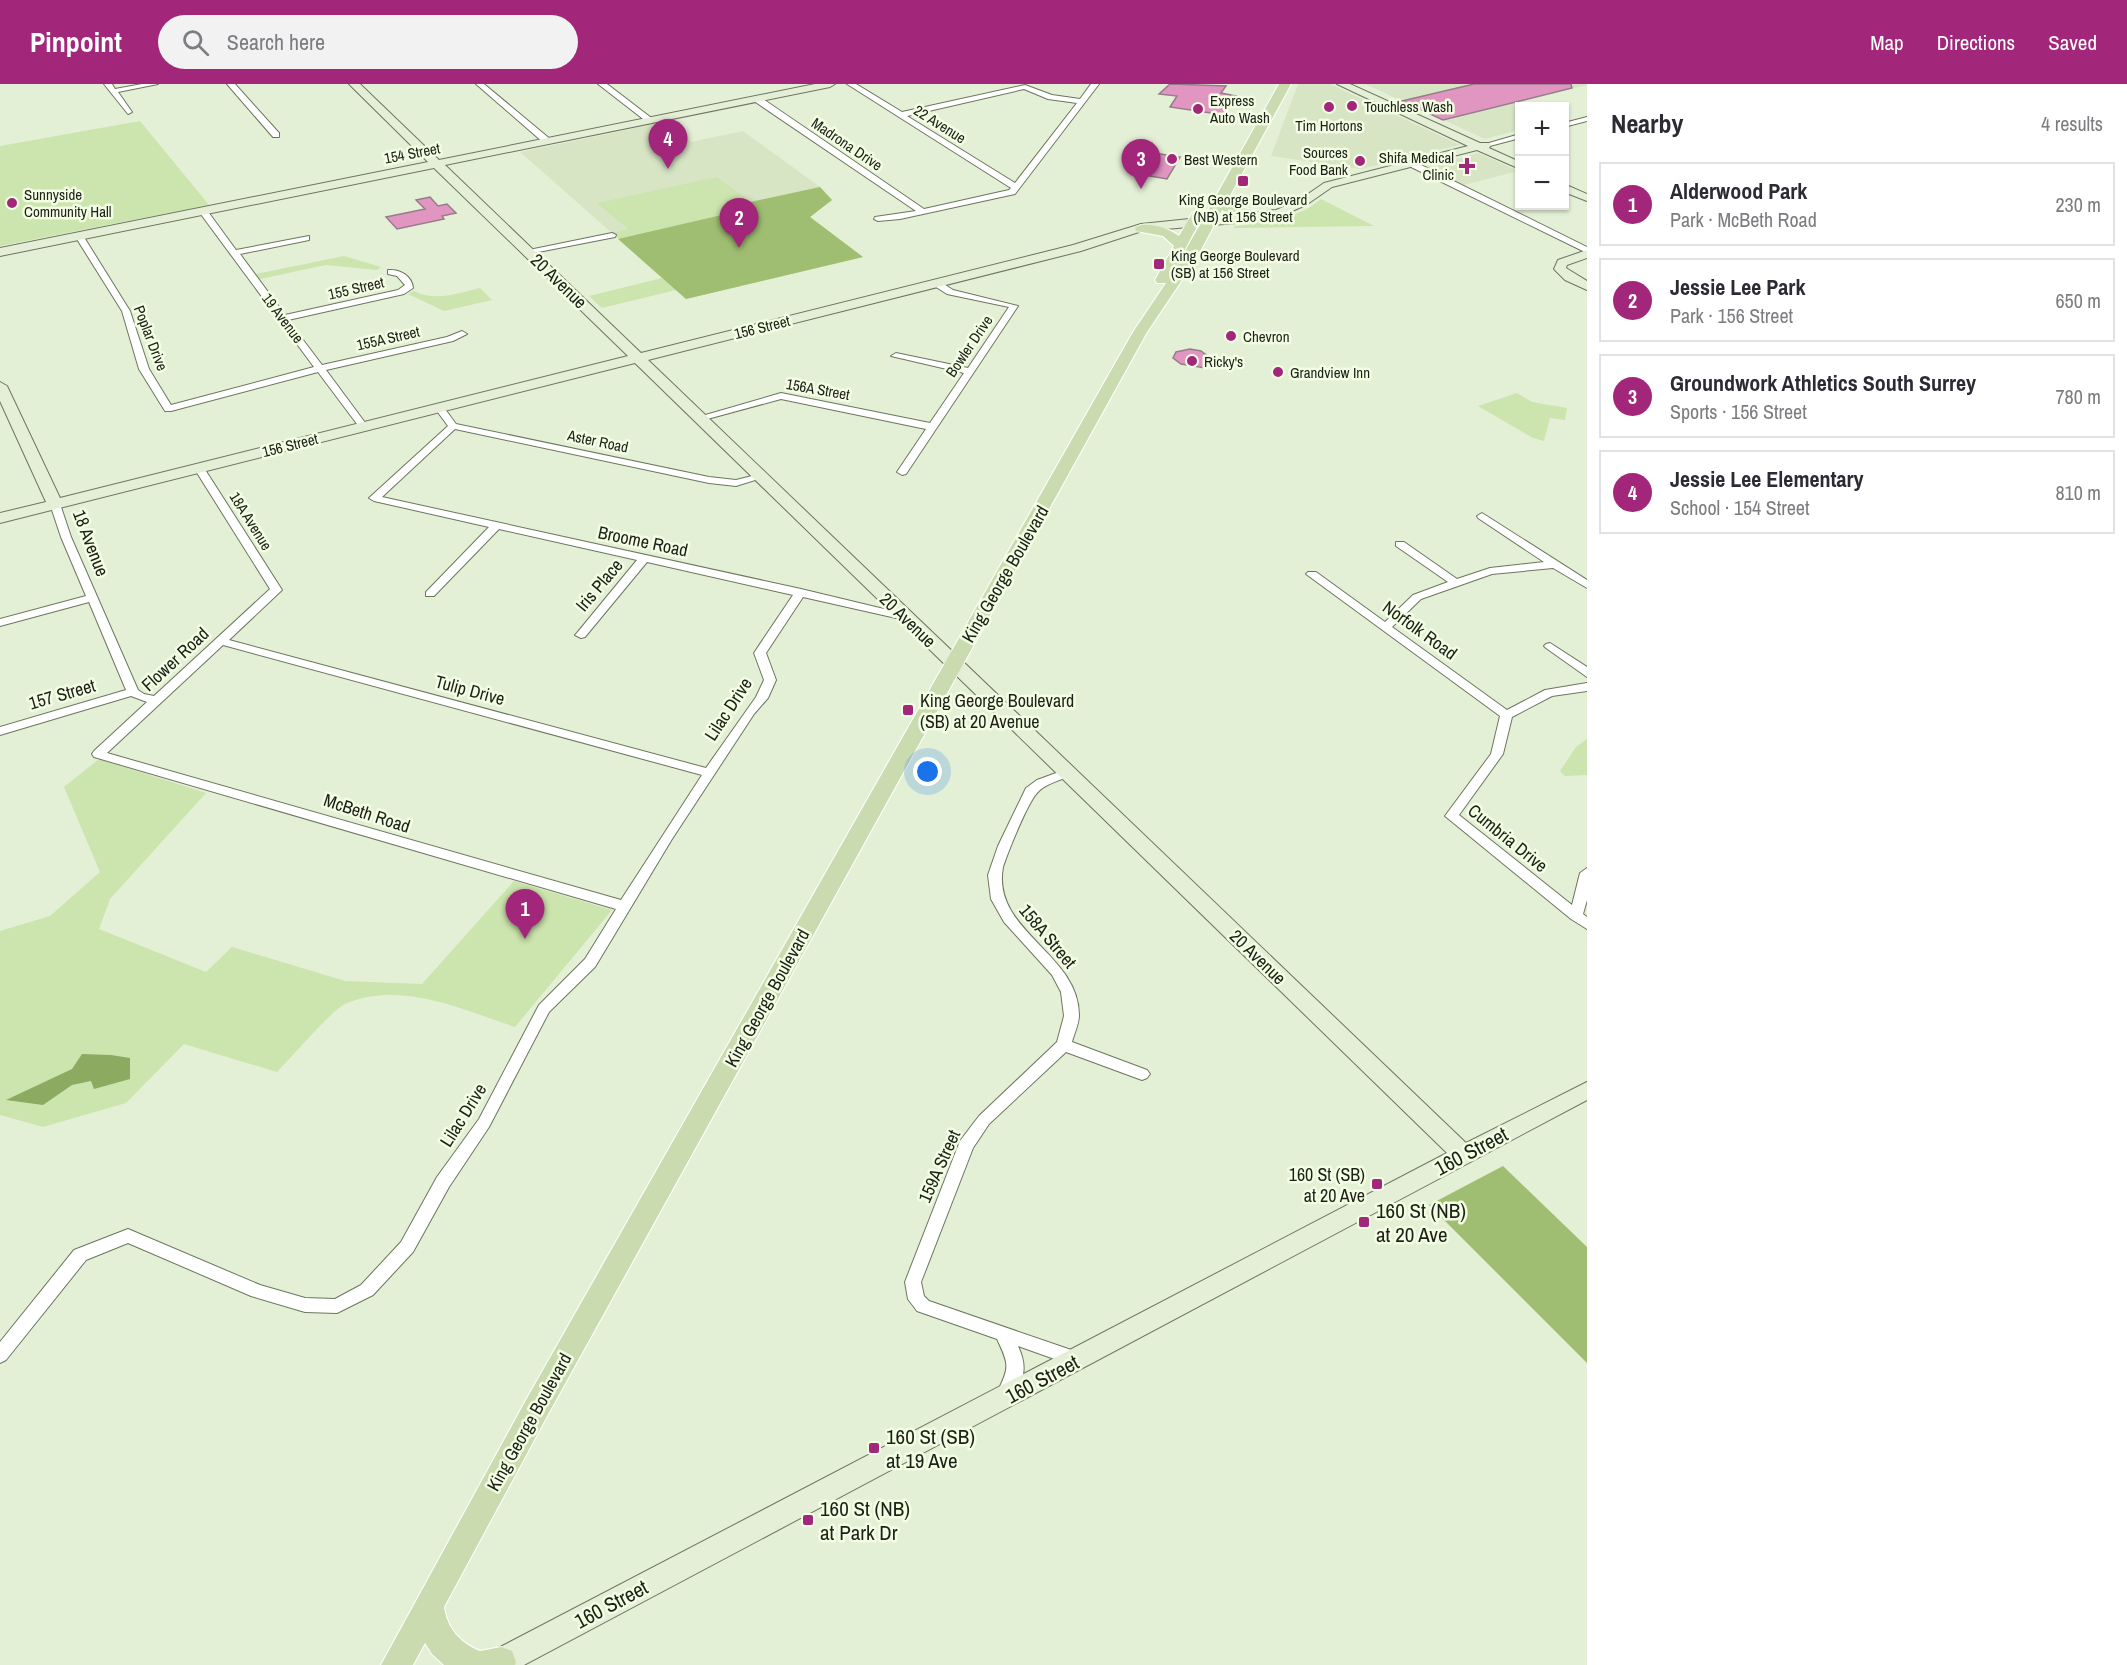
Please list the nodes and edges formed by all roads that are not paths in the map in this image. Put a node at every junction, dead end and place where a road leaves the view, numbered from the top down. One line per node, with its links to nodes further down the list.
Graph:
1 (154, 84): 12 (street)
2 (231, 84): 22 (street)
3 (354, 84): 30 (street, 20 Avenue)
4 (480, 84): 24 (street)
5 (830, 84): 13 (street, 154 Street)
6 (850, 84): 17 (street, 22 Avenue)
7 (1095, 84): 14 (street)
8 (1285, 84): 21 (main road, King George Boulevard)
9 (1342, 84): 26 (street)
10 (1354, 84): 26 (street)
11 (608, 86): 19 (street)
12 (110, 87): 16 (street)
13 (757, 99): 19 (street, 154 Street); 38 (street, Madrona Drive)
14 (1082, 101): 17 (street); 33 (street)
15 (1257, 109): 21 (main road)
16 (128, 112)
17 (900, 115): 33 (street, 22 Avenue)
18 (1587, 119): 20 (street)
19 (650, 120): 24 (street, 154 Street)
20 (1569, 124)
21 (1258, 132): 28 (main road, King George Boulevard)
22 (276, 135)
23 (1515, 137): 26 (street, 156 Street)
24 (547, 141): 30 (street, 154 Street)
25 (1237, 144): 28 (main road)
26 (1482, 146): 27 (street); 29 (street); 31 (street, 156 Street)
27 (1515, 158)
28 (1244, 159): 35 (main road, King George Boulevard)
29 (1515, 163)
30 (437, 164): 37 (street, 154 Street); 48 (street, 20 Avenue)
31 (1410, 164): 39 (street, 156 Street); 50 (street)
32 (1569, 186): 34 (street)
33 (1016, 187): 38 (street)
34 (1587, 194)
35 (1220, 202): 39 (main road); 42 (main road, King George Boulevard)
36 (1202, 207): 41 (main road, King George Boulevard)
37 (203, 211): 45 (street, 154 Street); 51 (street, 19 Avenue)
38 (923, 212): 40 (street)
39 (1265, 216): 42 (street, 156 Street)
40 (878, 219)
41 (1193, 222): 42 (street, 156 Street); 43 (street, 156 Street); 47 (main road, King George Boulevard)
42 (1209, 222): 56 (main road, King George Boulevard)
43 (1141, 228): 47 (main road); 53 (street, 156 Street)
44 (612, 235): 48 (street)
45 (79, 236): 49 (street, 154 Street); 60 (street, Poplar Drive)
46 (306, 238): 51 (street)
47 (1179, 244): 56 (main road, King George Boulevard)
48 (528, 251): 59 (street, 20 Avenue)
49 (0, 252)
50 (1587, 252): 54 (street)
51 (234, 253): 55 (street, 19 Avenue)
52 (391, 272): 55 (street, 155 Street)
53 (936, 283): 59 (street, 156 Street); 61 (street, Bowler Drive)
54 (1587, 286)
55 (284, 318): 60 (street, 19 Avenue)
56 (1140, 332): 91 (main road, King George Boulevard)
57 (462, 334): 60 (street, 155A Street)
58 (896, 356): 61 (street)
59 (638, 358): 63 (street, 156 Street); 64 (street, 20 Avenue)
60 (321, 369): 65 (street, 19 Avenue)
61 (969, 371): 67 (street, Bowler Drive)
62 (0, 386): 71 (street, 18 Avenue)
63 (439, 407): 65 (street, 156 Street); 66 (street)
64 (700, 418): 67 (street, 156A Street); 70 (street, 20 Avenue)
65 (363, 426): 68 (street, 156 Street)
66 (453, 426): 70 (street, Aster Road); 74 (street, Broome Road)
67 (933, 427): 69 (street, Bowler Drive)
68 (200, 468): 71 (street, 156 Street); 81 (street, 18A Avenue)
69 (902, 472)
70 (760, 477): 85 (street, 20 Avenue)
71 (55, 504): 73 (street, 156 Street); 84 (street, 18 Avenue)
72 (1482, 516): 77 (street)
73 (0, 518)
74 (496, 526): 76 (street, Broome Road); 83 (street)
75 (1400, 544): 79 (street)
76 (645, 558): 82 (street, Broome Road); 88 (street, Iris Place)
77 (1555, 564): 79 (street); 80 (street)
78 (1312, 574): 87 (street, Norfolk Road)
79 (1456, 583): 87 (street)
80 (1587, 585)
81 (276, 590): 89 (street, Flower Road)
82 (801, 592): 85 (street, Broome Road); 99 (street, Lilac Drive)
83 (430, 594)
84 (92, 598): 86 (street); 94 (street, 18 Avenue)
85 (905, 617): 91 (street, 20 Avenue)
86 (0, 622)
87 (1386, 627): 96 (street, Norfolk Road)
88 (581, 635)
89 (221, 641): 95 (street, Flower Road); 99 (street, Tulip Drive)
90 (1550, 646): 92 (street)
91 (954, 663): 100 (street, 20 Avenue); 112 (main road, King George Boulevard)
92 (1587, 673)
93 (1587, 687): 96 (street)
94 (133, 692): 95 (street); 97 (street, 157 Street)
95 (157, 700): 98 (street, Flower Road)
96 (1506, 715): 103 (street, Cumbria Drive)
97 (0, 731)
98 (98, 754): 102 (street, McBeth Road)
99 (710, 773): 102 (street, Lilac Drive)
100 (1067, 773): 104 (street, 158A Street); 107 (street, 20 Avenue)
101 (1587, 873): 103 (street)
102 (624, 906): 109 (street, Lilac Drive)
103 (1582, 920)
104 (1064, 1045): 105 (street); 108 (street, 159A Street)
105 (1142, 1074)
106 (1587, 1090): 107 (street, 160 Street)
107 (1463, 1155): 110 (street, 160 Street)
108 (1004, 1335): 110 (street); 111 (street)
109 (0, 1355)
110 (1079, 1360): 111 (street, 160 Street)
111 (1000, 1401): 113 (street, 160 Street)
112 (429, 1605): 113 (main road); 114 (main road, King George Boulevard)
113 (489, 1664)
114 (396, 1665)

